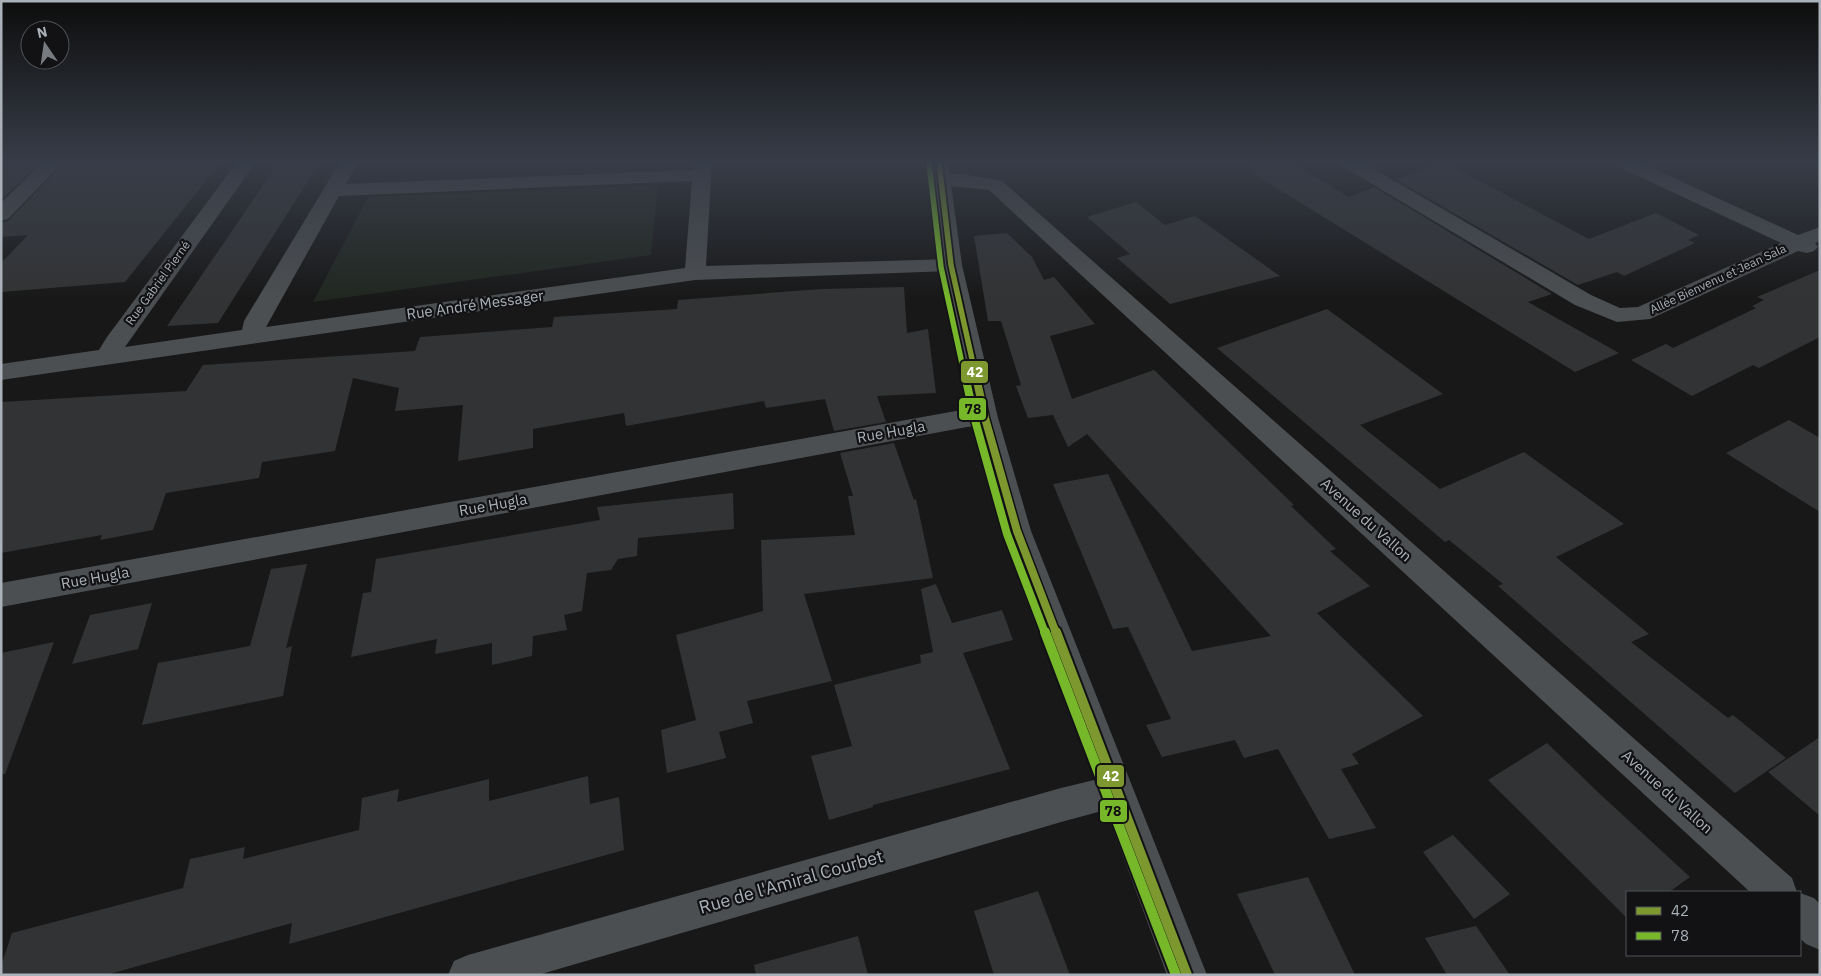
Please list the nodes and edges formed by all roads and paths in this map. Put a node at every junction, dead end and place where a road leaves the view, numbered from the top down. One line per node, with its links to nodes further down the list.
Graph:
1 (214, 208): 14 (street, Rue Gabriel Pierné)
2 (323, 208): 13 (street)
3 (700, 208): 12 (street)
4 (944, 208): 11 (street)
5 (1021, 208): 19 (street, Avenue du Vallon)
6 (1426, 208): 9 (street, Allée Bienvenu et Jean Sala)
7 (1722, 208): 9 (street)
8 (1820, 233): 9 (street, Allée Bienvenu et Jean Sala)
9 (1797, 242): 10 (street)
10 (1820, 253)
11 (951, 265): 12 (street, Rue André Messager); 16 (street)
12 (696, 273): 13 (street, Rue André Messager)
13 (252, 337): 14 (street, Rue André Messager)
14 (108, 358): 15 (street, Rue André Messager)
15 (1, 372)
16 (985, 418): 17 (street, Rue Hugla); 18 (street)
17 (1, 595)
18 (1115, 792): 22 (street, Rue de l'Amiral Courbet); 23 (street)
19 (1777, 891)
20 (1801, 913): 21 (street)
21 (1820, 930)
22 (468, 975)
23 (1187, 975)

